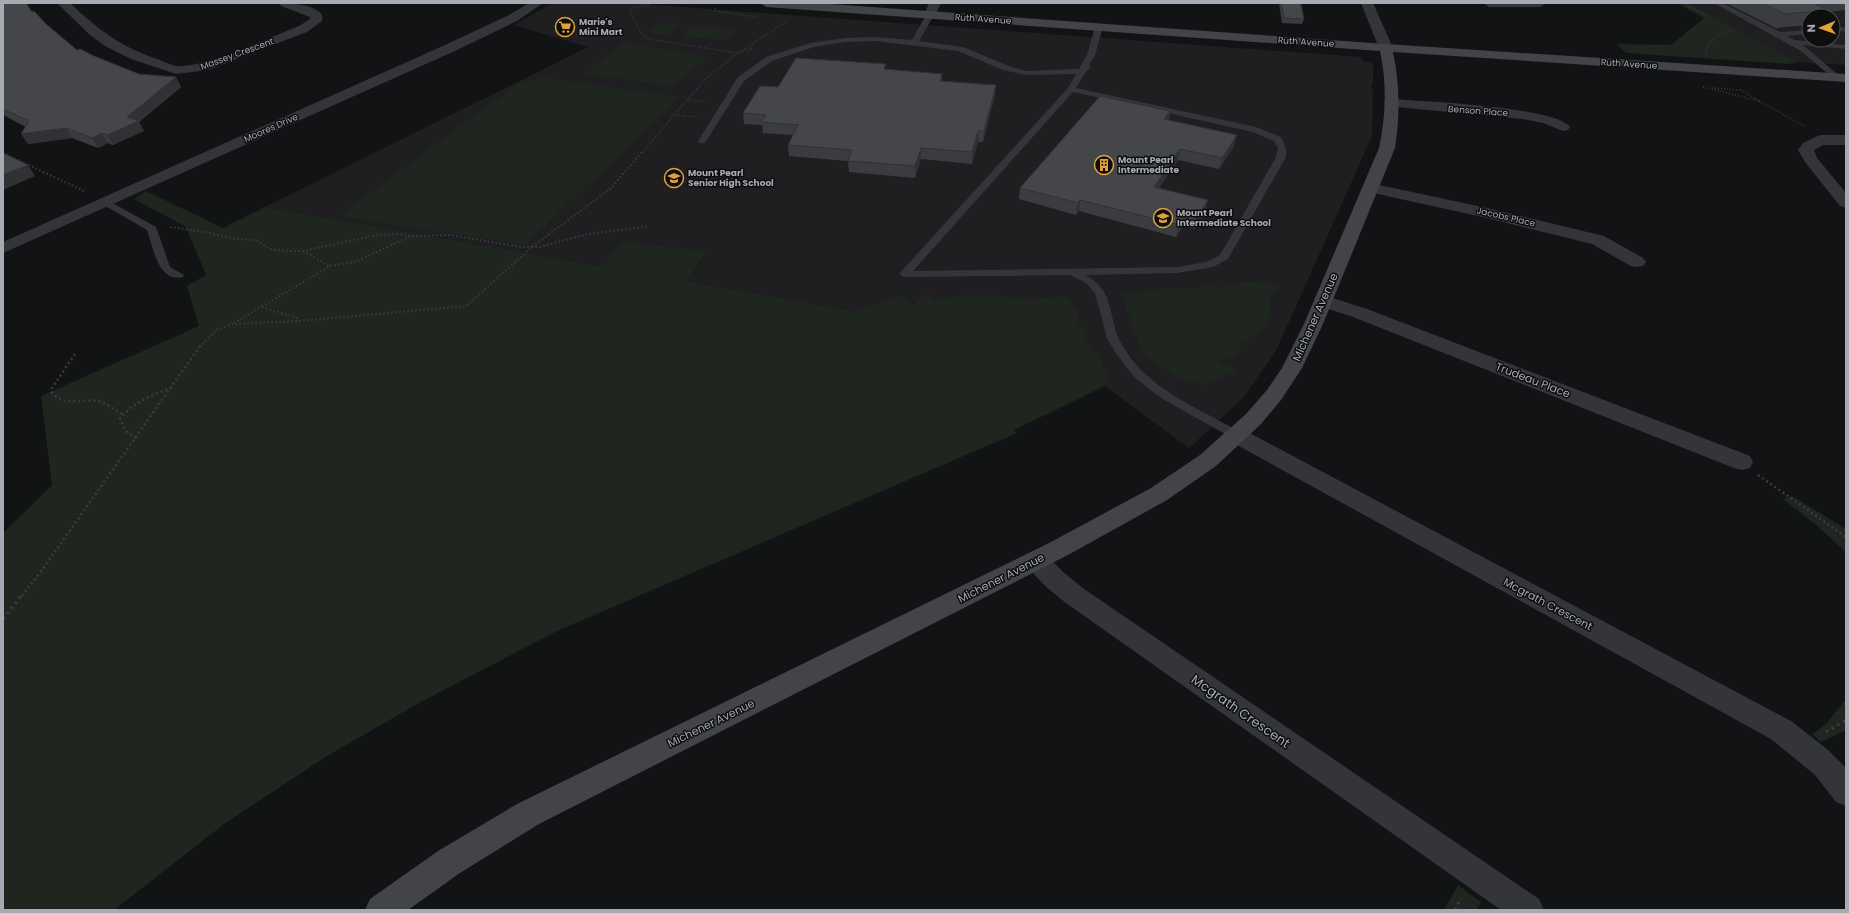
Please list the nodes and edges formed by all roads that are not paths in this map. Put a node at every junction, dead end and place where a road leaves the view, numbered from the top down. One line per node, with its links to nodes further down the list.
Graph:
1 (63, 3): 2 (street, Massey Crescent)
2 (285, 3)
3 (538, 3): 26 (street, Moores Drive)
4 (766, 3): 9 (street, Ruth Avenue)
5 (1367, 3): 16 (street)
6 (1489, 3): 7 (street)
7 (1540, 3)
8 (1718, 3): 12 (lane)
9 (932, 9): 10 (street, Ruth Avenue); 14 (lane)
10 (1104, 30): 16 (street, Ruth Avenue); 18 (lane)
11 (1801, 33): 12 (lane)
12 (1779, 34): 13 (lane)
13 (1792, 42): 15 (lane); 19 (lane)
14 (914, 43): 18 (lane); 24 (lane)
15 (1846, 47)
16 (1386, 48): 19 (street, Ruth Avenue); 21 (street, Michener Avenue)
17 (1100, 54): 18 (lane)
18 (1082, 72): 20 (lane)
19 (1842, 78)
20 (1071, 89): 30 (lane); 30 (lane)
21 (1391, 103): 22 (street, Benson Place); 25 (street, Michener Avenue)
22 (1563, 127)
23 (1846, 140): 27 (street)
24 (702, 141)
25 (1370, 188): 29 (street, Jacobs Place); 32 (street, Michener Avenue)
26 (105, 202): 28 (street, Moores Drive); 31 (lane)
27 (1846, 203)
28 (3, 248)
29 (1637, 262)
30 (1073, 272): 33 (lane)
31 (179, 275)
32 (1323, 301): 33 (street, Michener Avenue); 34 (street, Trudeau Place)
33 (1236, 435): 35 (street, Michener Avenue); 36 (street, Mcgrath Crescent)
34 (1742, 462)
35 (1037, 561): 37 (street, Michener Avenue); 38 (street, Mcgrath Crescent)
36 (1846, 792)
37 (381, 910)
38 (1528, 910)

